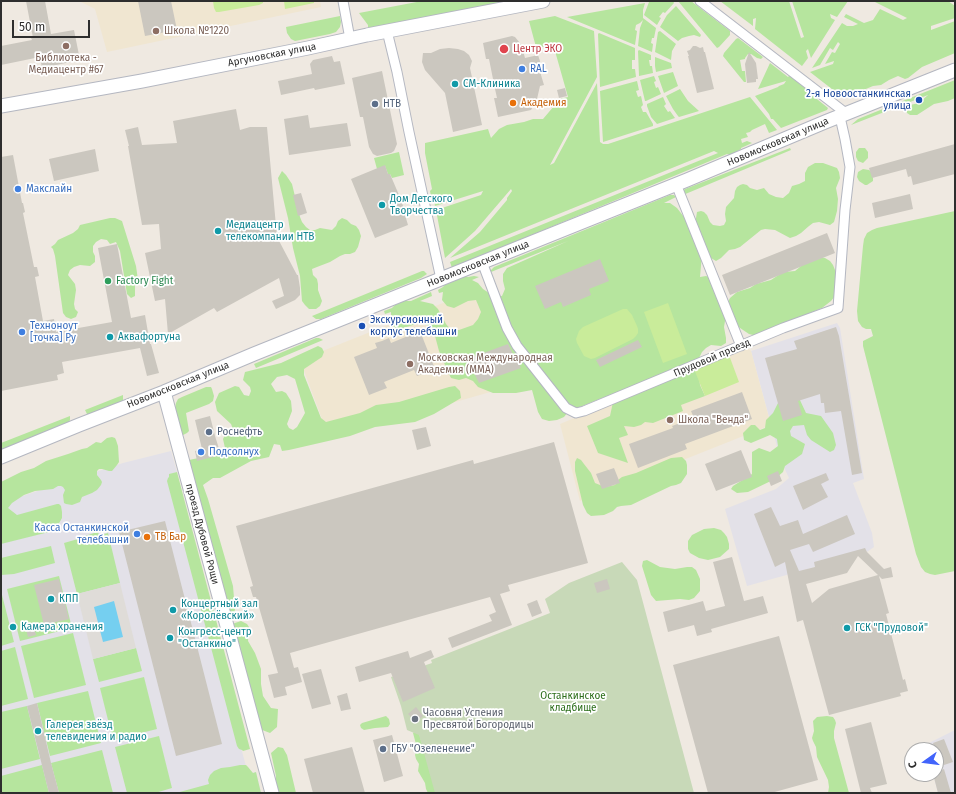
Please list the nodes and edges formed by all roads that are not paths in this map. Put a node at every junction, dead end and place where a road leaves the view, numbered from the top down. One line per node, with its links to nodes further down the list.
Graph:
1 (343, 1): 5 (street)
2 (542, 1): 4 (main road, Аргуновская улица)
3 (700, 1): 8 (street)
4 (388, 31): 5 (main road, Аргуновская улица); 11 (street)
5 (350, 39): 7 (main road, Аргуновская улица)
6 (955, 70): 8 (main road, Новомосковская улица)
7 (1, 106)
8 (843, 115): 9 (main road, Новомосковская улица); 12 (street, Прудовой проезд)
9 (676, 184): 10 (main road, Новомосковская улица); 12 (street)
10 (482, 262): 11 (main road, Новомосковская улица); 12 (street, Прудовой проезд)
11 (440, 279): 13 (main road, Новомосковская улица)
12 (741, 346)
13 (164, 392): 14 (main road, Новомосковская улица); 15 (main road, проезд Дубовой Рощи)
14 (1, 457)
15 (272, 793)

